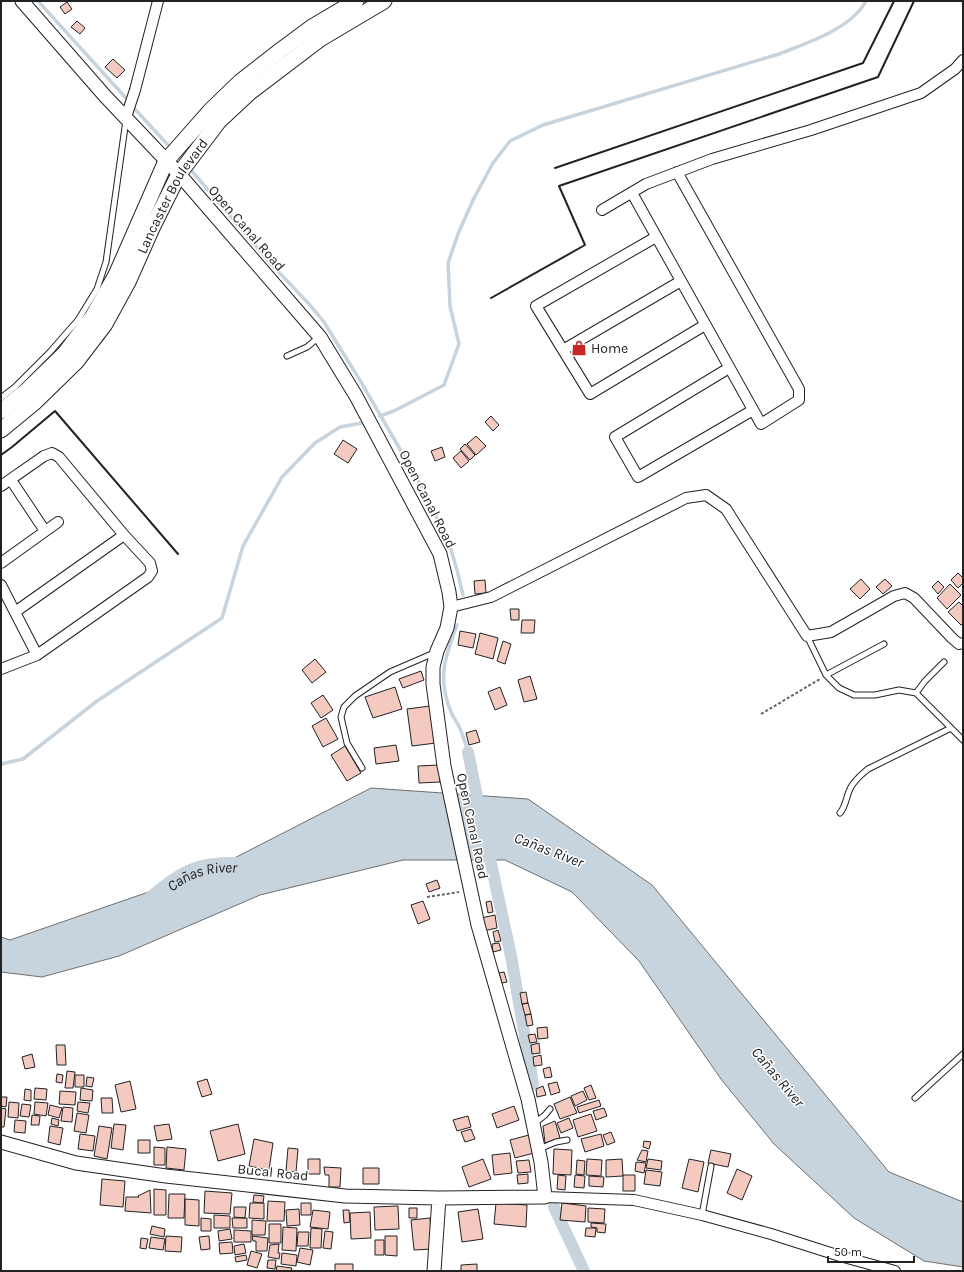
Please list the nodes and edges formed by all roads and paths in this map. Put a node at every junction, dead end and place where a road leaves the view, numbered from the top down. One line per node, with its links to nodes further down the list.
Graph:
1 (22, 1): 6 (street, Open Canal Road)
2 (158, 1): 6 (street)
3 (356, 1): 7 (main road, Lancaster Boulevard)
4 (384, 1): 9 (main road, Lancaster Boulevard)
5 (963, 60): 8 (street)
6 (126, 117): 7 (street, Open Canal Road); 19 (lane)
7 (166, 161): 9 (street, Open Canal Road); 21 (main road, Lancaster Boulevard)
8 (678, 172): 10 (street); 20 (street)
9 (179, 174): 15 (street, Open Canal Road); 22 (main road, Lancaster Boulevard)
10 (632, 193): 11 (street); 12 (street)
11 (602, 210)
12 (656, 237): 13 (street); 16 (street)
13 (681, 281): 14 (street); 16 (street)
14 (705, 325): 16 (street); 18 (street)
15 (320, 337): 17 (lane); 30 (street, Open Canal Road)
16 (563, 350)
17 (287, 356)
18 (729, 368): 20 (street); 20 (street)
19 (1, 398)
20 (753, 410)
21 (1, 411)
22 (1, 430)
23 (11, 480): 24 (street); 26 (street); 27 (street)
24 (1, 486)
25 (58, 522): 26 (street)
26 (45, 531): 28 (street)
27 (124, 535): 31 (street); 36 (street)
28 (1, 563)
29 (1, 585): 31 (street)
30 (451, 607): 32 (street); 35 (street, Open Canal Road)
31 (15, 612): 36 (street)
32 (807, 636): 33 (street); 39 (lane)
33 (963, 643)
34 (884, 644): 39 (lane)
35 (437, 651): 44 (lane); 46 (street, Open Canal Road)
36 (37, 654): 38 (street)
37 (944, 662): 40 (lane)
38 (1, 669)
39 (826, 675): 40 (lane); 41 (path)
40 (916, 692): 42 (lane)
41 (761, 714)
42 (951, 728): 43 (lane); 45 (lane)
43 (963, 740)
44 (362, 768)
45 (840, 813)
46 (470, 891): 47 (path); 51 (street, Open Canal Road)
47 (427, 897)
48 (963, 1054): 49 (lane)
49 (915, 1098)
50 (550, 1108): 51 (lane)
51 (534, 1124): 54 (street, Open Canal Road)
52 (567, 1140): 54 (lane)
53 (1, 1142): 57 (street, Bucal Road)
54 (539, 1149): 56 (street, Open Canal Road)
55 (711, 1166): 58 (lane)
56 (545, 1197): 57 (street, Bucal Road); 58 (street)
57 (439, 1198): 59 (street)
58 (702, 1215): 60 (street)
59 (434, 1271)
60 (895, 1271)

